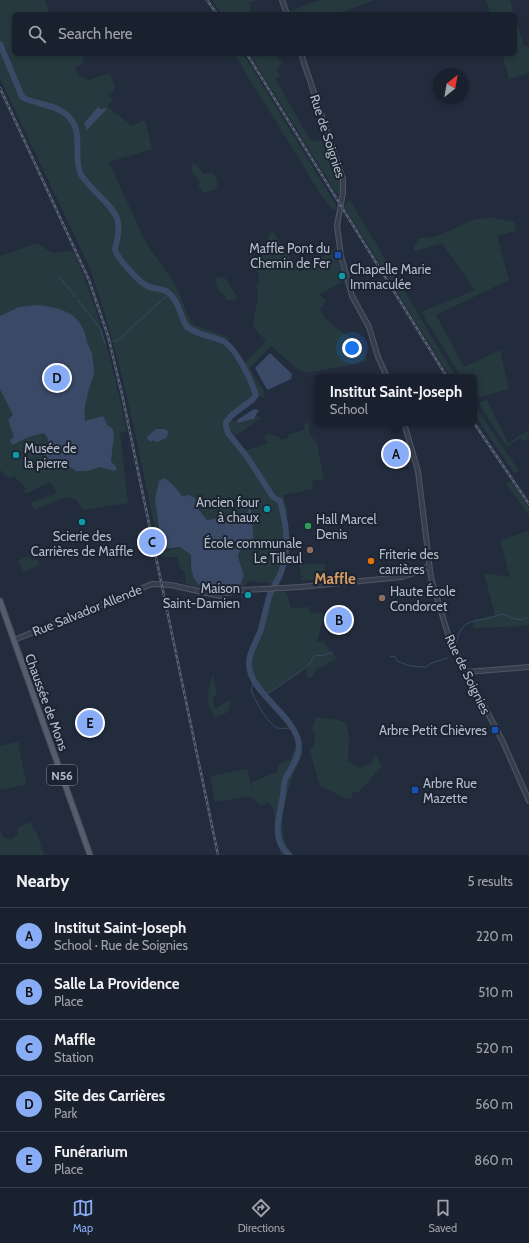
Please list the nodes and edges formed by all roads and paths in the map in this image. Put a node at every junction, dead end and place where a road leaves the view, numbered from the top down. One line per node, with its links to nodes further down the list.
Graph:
1 (282, 0): 2 (street)
2 (286, 12)
3 (302, 56): 4 (street, Rue de Soignies)
4 (386, 374)
5 (405, 426): 6 (street, Rue de Soignies)
6 (429, 565): 7 (street); 8 (street, Rue de Soignies)
7 (423, 570): 8 (street); 10 (street, Rue Salvador Allende)
8 (430, 571): 12 (street, Rue de Soignies)
9 (0, 601): 10 (main road, Chaussée de Mons / N56)
10 (14, 640): 14 (main road, Chaussée de Mons / N56)
11 (529, 667): 12 (street)
12 (466, 672): 13 (street, Rue de Soignies)
13 (529, 801)
14 (90, 855)

